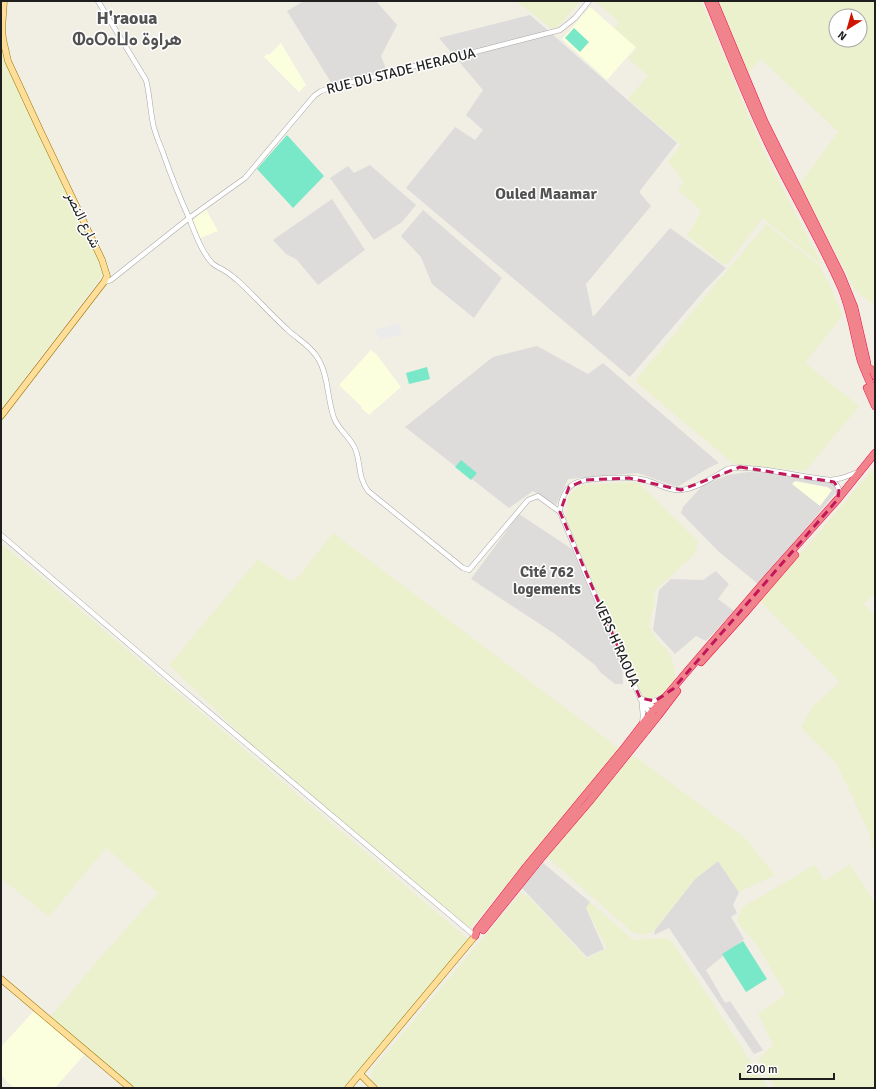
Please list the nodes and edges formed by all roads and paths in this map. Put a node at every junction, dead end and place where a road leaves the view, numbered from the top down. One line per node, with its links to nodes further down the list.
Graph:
1 (4, 1): 7 (main road, شارع النصر)
2 (98, 1): 6 (street)
3 (589, 1): 6 (street, RUE DU STADE HERAOUA)
4 (708, 1): 9 (highway)
5 (714, 1): 8 (highway)
6 (189, 218): 7 (street, RUE DU STADE HERAOUA); 20 (street)
7 (104, 282): 14 (main road)
8 (868, 367): 10 (highway); 11 (highway)
9 (866, 375): 12 (highway); 13 (highway)
10 (875, 376)
11 (875, 386)
12 (875, 394)
13 (875, 406)
14 (1, 416)
15 (875, 452): 17 (highway)
16 (874, 462): 24 (highway)
17 (860, 472): 18 (street); 19 (highway)
18 (831, 480): 19 (street); 20 (street)
19 (838, 499): 22 (highway)
20 (560, 512): 23 (street, VERS H'RAOUA)
21 (1, 534): 28 (street)
22 (668, 694): 23 (street); 24 (highway)
23 (640, 698): 24 (street, VERS H'RAOUA); 25 (street, VERS H'RAOUA); 27 (street)
24 (659, 709): 25 (highway); 26 (highway)
25 (650, 713): 26 (street, VERS H'RAOUA); 27 (highway)
26 (657, 718): 28 (highway)
27 (641, 726): 28 (highway)
28 (475, 936): 30 (main road)
29 (1, 979): 31 (main road)
30 (360, 1074): 32 (main road); 33 (main road)
31 (130, 1088)
32 (348, 1088)
33 (374, 1088)

